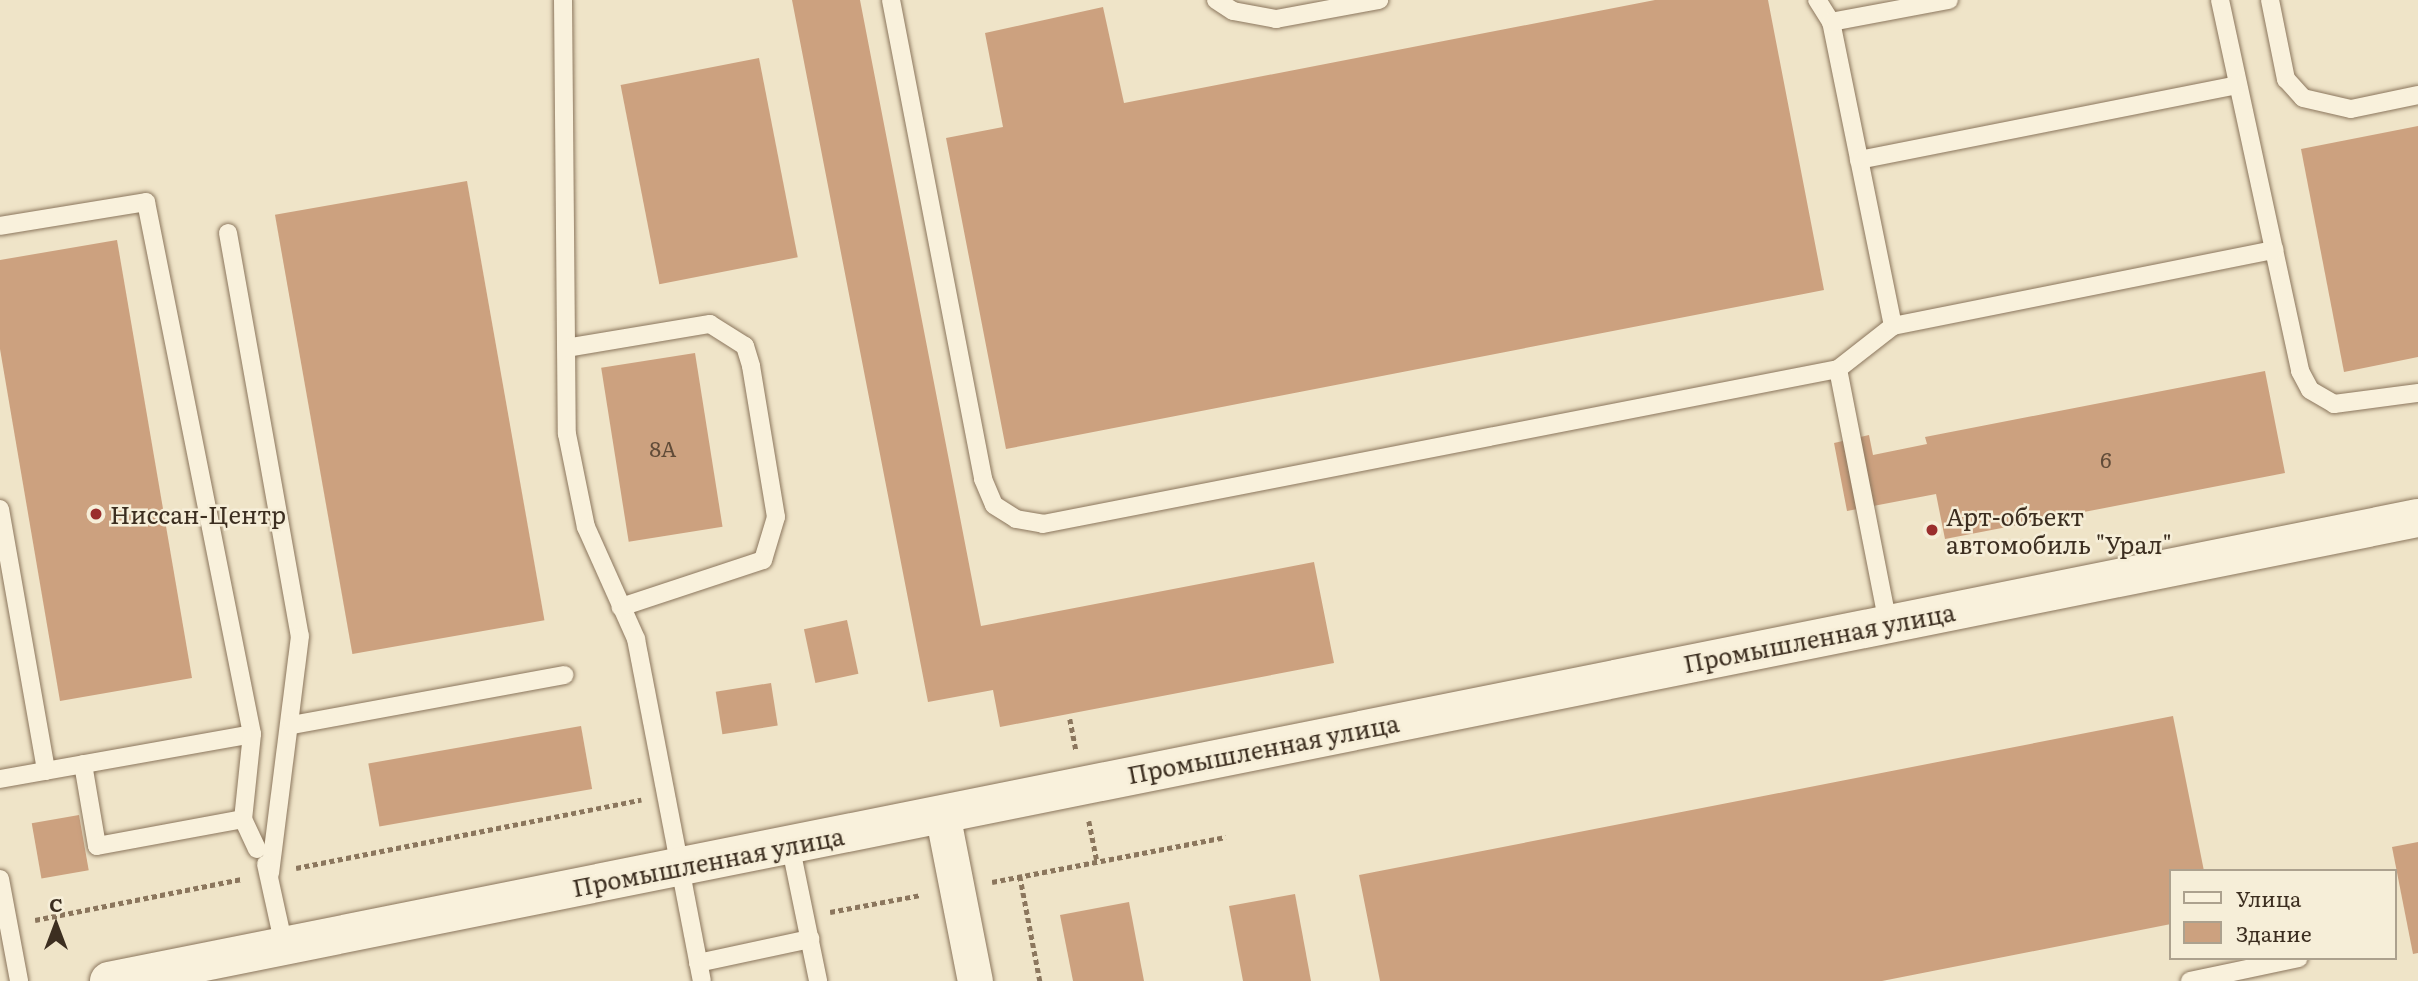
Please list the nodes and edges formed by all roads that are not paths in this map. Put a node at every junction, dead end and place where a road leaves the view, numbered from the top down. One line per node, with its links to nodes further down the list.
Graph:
1 (564, 0): 17 (lane)
2 (891, 0): 18 (lane)
3 (1216, 0): 4 (lane)
4 (1379, 0)
5 (1817, 0): 9 (lane)
6 (1948, 0): 9 (lane)
7 (2220, 0): 10 (lane)
8 (2270, 0): 11 (lane)
9 (1831, 22): 12 (lane)
10 (2238, 85): 12 (lane); 15 (lane)
11 (2418, 95)
12 (1859, 160): 16 (lane)
13 (0, 226): 26 (lane)
14 (228, 233): 25 (lane)
15 (2274, 250): 16 (lane); 19 (lane)
16 (1893, 326): 18 (lane)
17 (566, 348): 22 (lane); 22 (lane)
18 (1838, 369): 23 (lane)
19 (2418, 393)
20 (0, 509): 28 (lane)
21 (2418, 518): 23 (main road, Промышленная улица)
22 (621, 607): 35 (lane)
23 (1888, 624): 30 (main road, Промышленная улица)
24 (564, 675): 25 (lane)
25 (292, 725): 36 (lane)
26 (252, 734): 27 (lane); 31 (lane)
27 (83, 764): 28 (lane); 32 (lane)
28 (46, 771): 29 (lane)
29 (0, 779)
30 (942, 813): 33 (main road, Промышленная улица); 46 (street)
31 (243, 819): 32 (lane); 34 (lane)
32 (213, 825): 34 (lane)
33 (790, 844): 35 (main road, Промышленная улица); 38 (lane)
34 (257, 849): 36 (lane)
35 (680, 866): 39 (main road, Промышленная улица); 41 (lane)
36 (270, 873): 39 (lane)
37 (0, 879): 43 (lane)
38 (810, 939): 41 (lane); 45 (lane)
39 (284, 946): 42 (main road, Промышленная улица)
40 (2290, 960): 47 (lane)
41 (698, 963): 44 (lane)
42 (132, 979)
43 (19, 981)
44 (702, 981)
45 (818, 981)
46 (975, 981)
47 (2190, 981)

